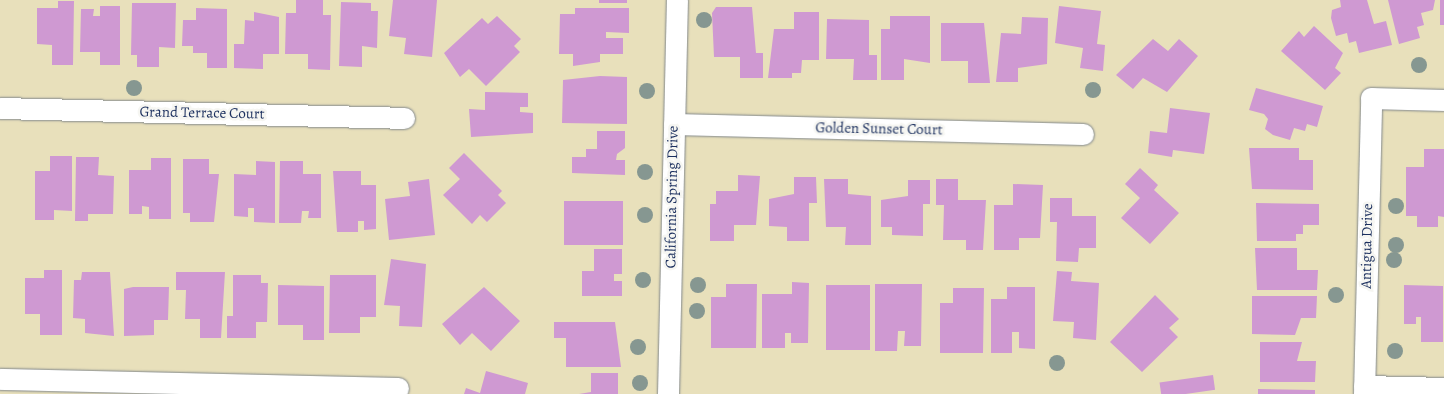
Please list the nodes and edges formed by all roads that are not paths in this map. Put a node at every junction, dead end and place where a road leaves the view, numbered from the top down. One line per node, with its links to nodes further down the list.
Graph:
1 (677, 0): 5 (street, California Spring Drive)
2 (1444, 100): 10 (street, Antigua Drive)
3 (0, 108): 4 (street, Grand Terrace Court)
4 (404, 118)
5 (674, 124): 6 (street, Golden Sunset Court); 11 (street, California Spring Drive)
6 (1084, 134)
7 (0, 379): 8 (street)
8 (398, 388)
9 (1444, 388): 10 (street)
10 (1364, 390)
11 (668, 394)

